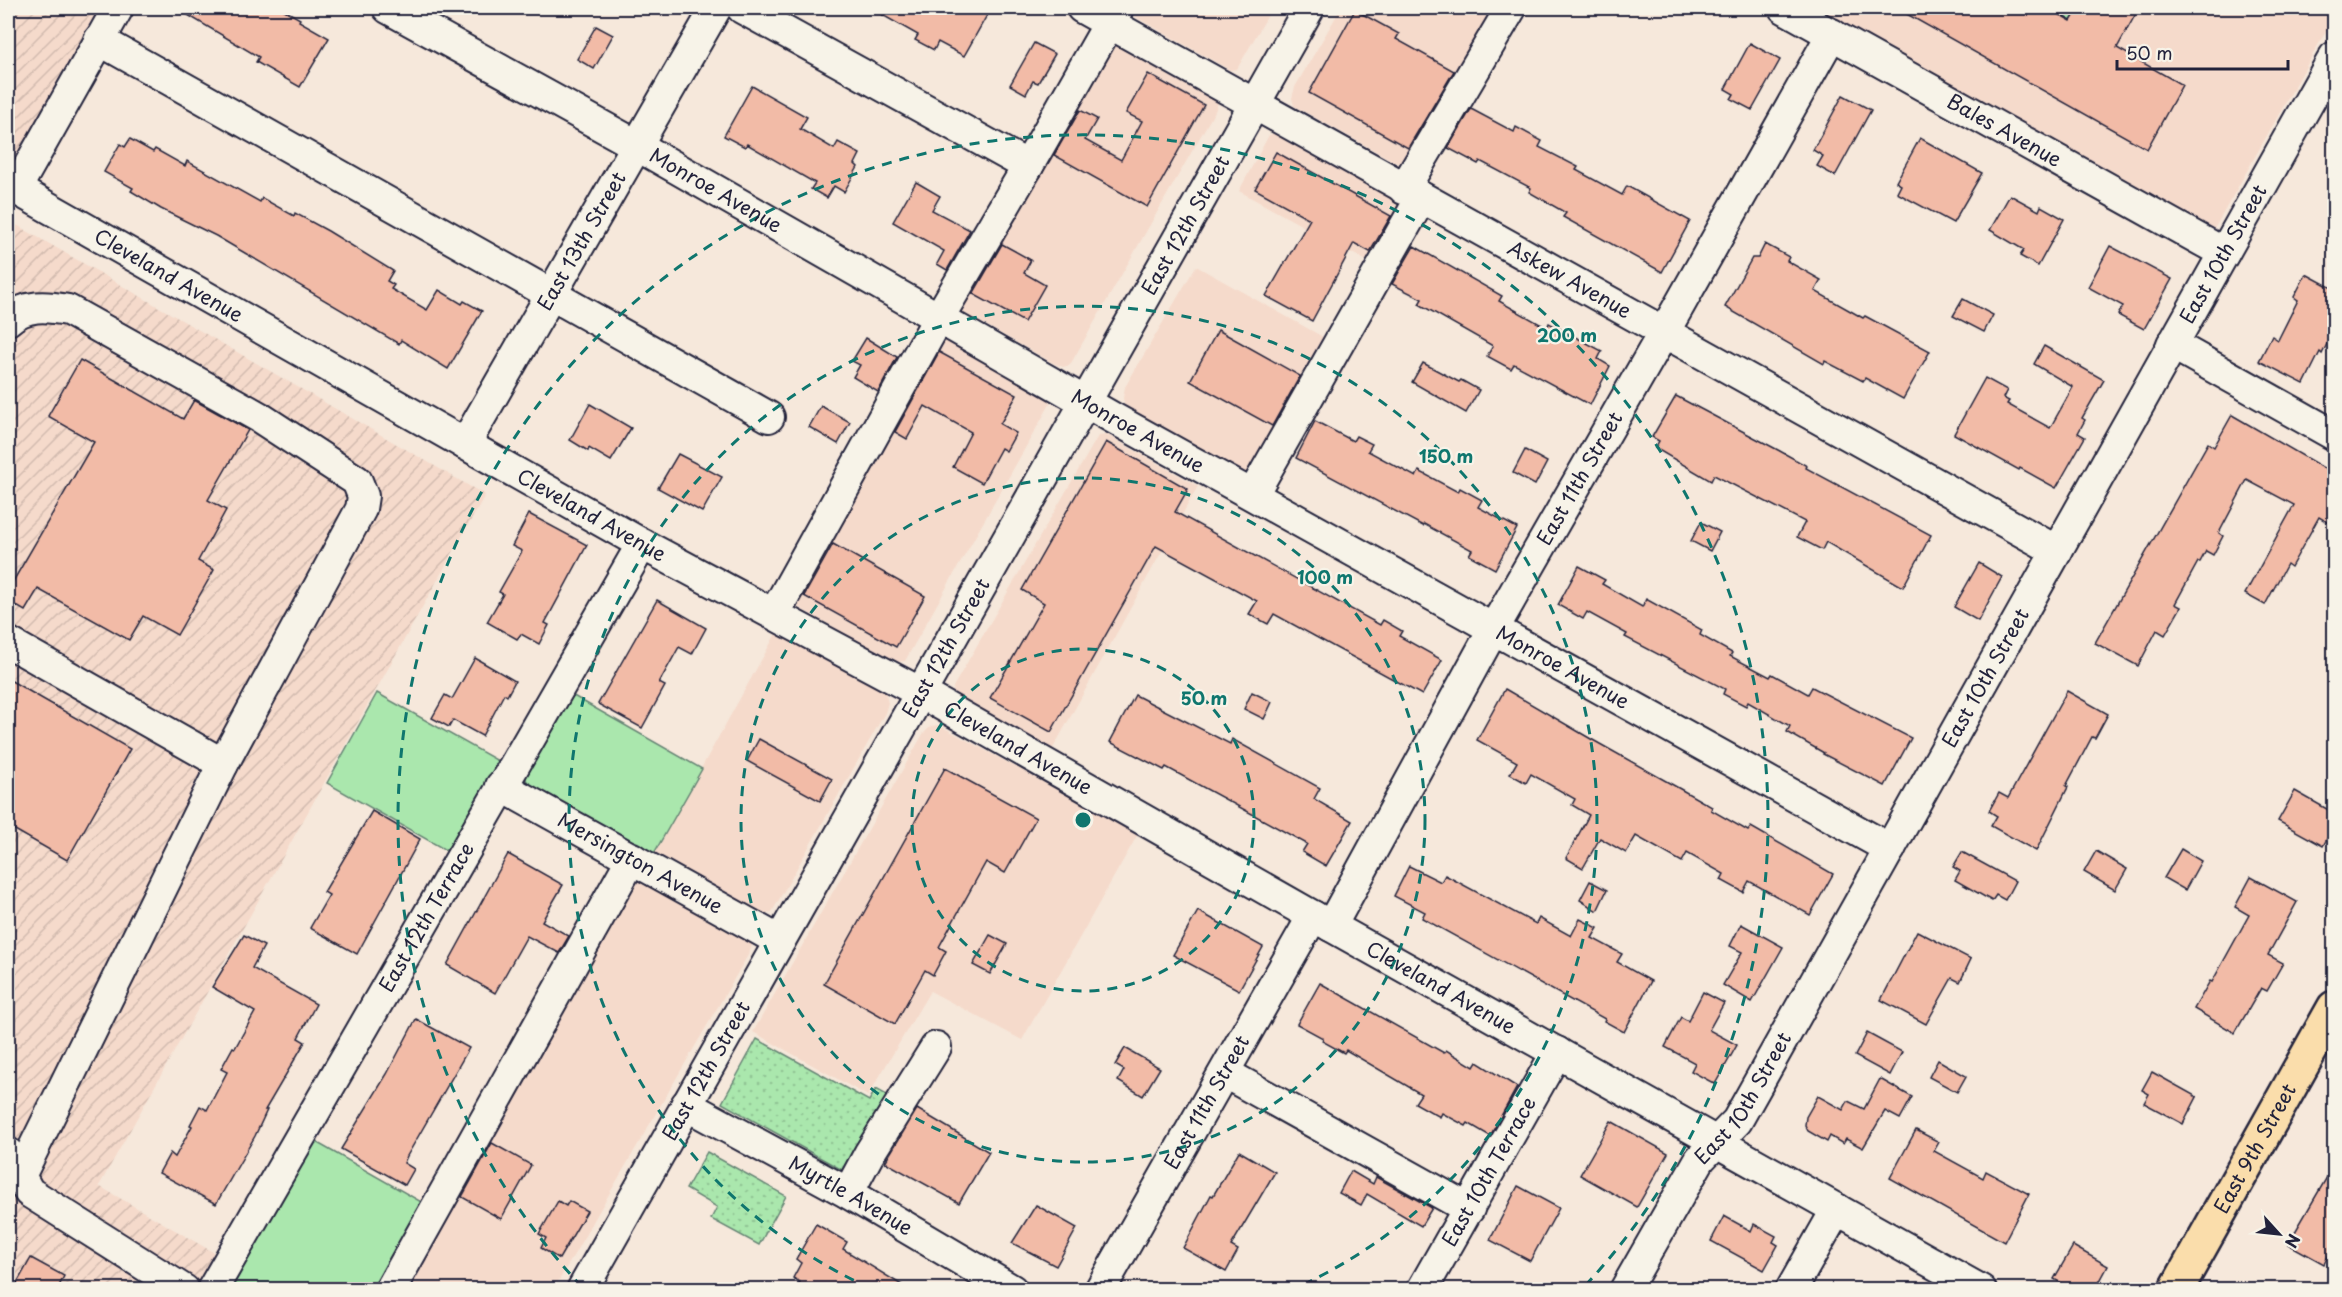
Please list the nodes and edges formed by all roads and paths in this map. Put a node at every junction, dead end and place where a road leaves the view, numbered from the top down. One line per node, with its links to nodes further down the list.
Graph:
1 (118, 8): 11 (street)
2 (388, 8): 14 (street, Monroe Avenue)
3 (716, 8): 14 (street, East 13th Street)
4 (742, 8): 15 (street)
5 (1082, 8): 9 (street, Askew Avenue)
6 (1309, 8): 13 (street, East 12th Street)
7 (1511, 8): 16 (street)
8 (1784, 8): 10 (street, Bales Avenue)
9 (1114, 15): 13 (street, Askew Avenue); 15 (street)
10 (1832, 34): 17 (street, Bales Avenue); 21 (street, East 11th Street)
11 (99, 40): 18 (street); 26 (street, Cleveland Avenue)
12 (2334, 57): 17 (street, East 10th Street)
13 (1255, 104): 16 (street, Askew Avenue); 23 (street, East 12th Street)
14 (638, 146): 18 (street, East 13th Street); 19 (street, Monroe Avenue)
15 (1028, 166): 19 (street)
16 (1413, 193): 21 (street, Askew Avenue); 27 (street)
17 (2224, 253): 22 (street, East 10th Street)
18 (551, 294): 24 (street); 26 (street, East 13th Street)
19 (938, 319): 23 (street, Monroe Avenue); 30 (street)
20 (8, 320): 34 (street)
21 (1665, 331): 29 (street, Askew Avenue); 31 (street, East 11th Street)
22 (2172, 344): 25 (street); 29 (street, East 10th Street)
23 (1085, 402): 27 (street, Monroe Avenue); 33 (street, East 12th Street)
24 (769, 417)
25 (2334, 435)
26 (465, 444): 28 (street, Cleveland Avenue)
27 (1253, 494): 31 (street, Monroe Avenue)
28 (642, 543): 30 (street, Cleveland Avenue); 35 (street, East 12th Terrace)
29 (2057, 550): 36 (street, East 10th Street)
30 (774, 614): 33 (street, Cleveland Avenue)
31 (1494, 628): 36 (street, Monroe Avenue); 38 (street, East 11th Street)
32 (8, 642): 34 (street)
33 (921, 693): 38 (street, Cleveland Avenue); 39 (street, East 12th Street)
34 (223, 764): 46 (street)
35 (501, 786): 37 (street, Mersington Avenue); 51 (street, East 12th Terrace)
36 (1890, 849): 45 (street, East 10th Street)
37 (632, 858): 39 (street, Mersington Avenue); 52 (street)
38 (1322, 921): 42 (street, Cleveland Avenue); 43 (street, East 11th Street)
39 (780, 941): 44 (street, East 12th Street)
40 (2334, 1008): 60 (main road, East 9th Street)
41 (936, 1047): 47 (street)
42 (1557, 1052): 45 (street, Cleveland Avenue); 48 (street, East 10th Terrace)
43 (1225, 1073): 48 (street); 55 (street, East 11th Street)
44 (686, 1105): 47 (street, Myrtle Avenue); 53 (street, East 12th Street)
45 (1718, 1141): 49 (street, Cleveland Avenue); 57 (street, East 10th Street)
46 (13, 1166): 50 (street)
47 (848, 1192): 54 (street, Myrtle Avenue)
48 (1469, 1209): 56 (street, East 10th Terrace)
49 (1837, 1209): 58 (street); 59 (street, Cleveland Avenue)
50 (184, 1290)
51 (212, 1290)
52 (390, 1290)
53 (582, 1290)
54 (1012, 1290)
55 (1100, 1290)
56 (1422, 1290)
57 (1625, 1290)
58 (1791, 1290)
59 (1981, 1290)
60 (2176, 1290)

